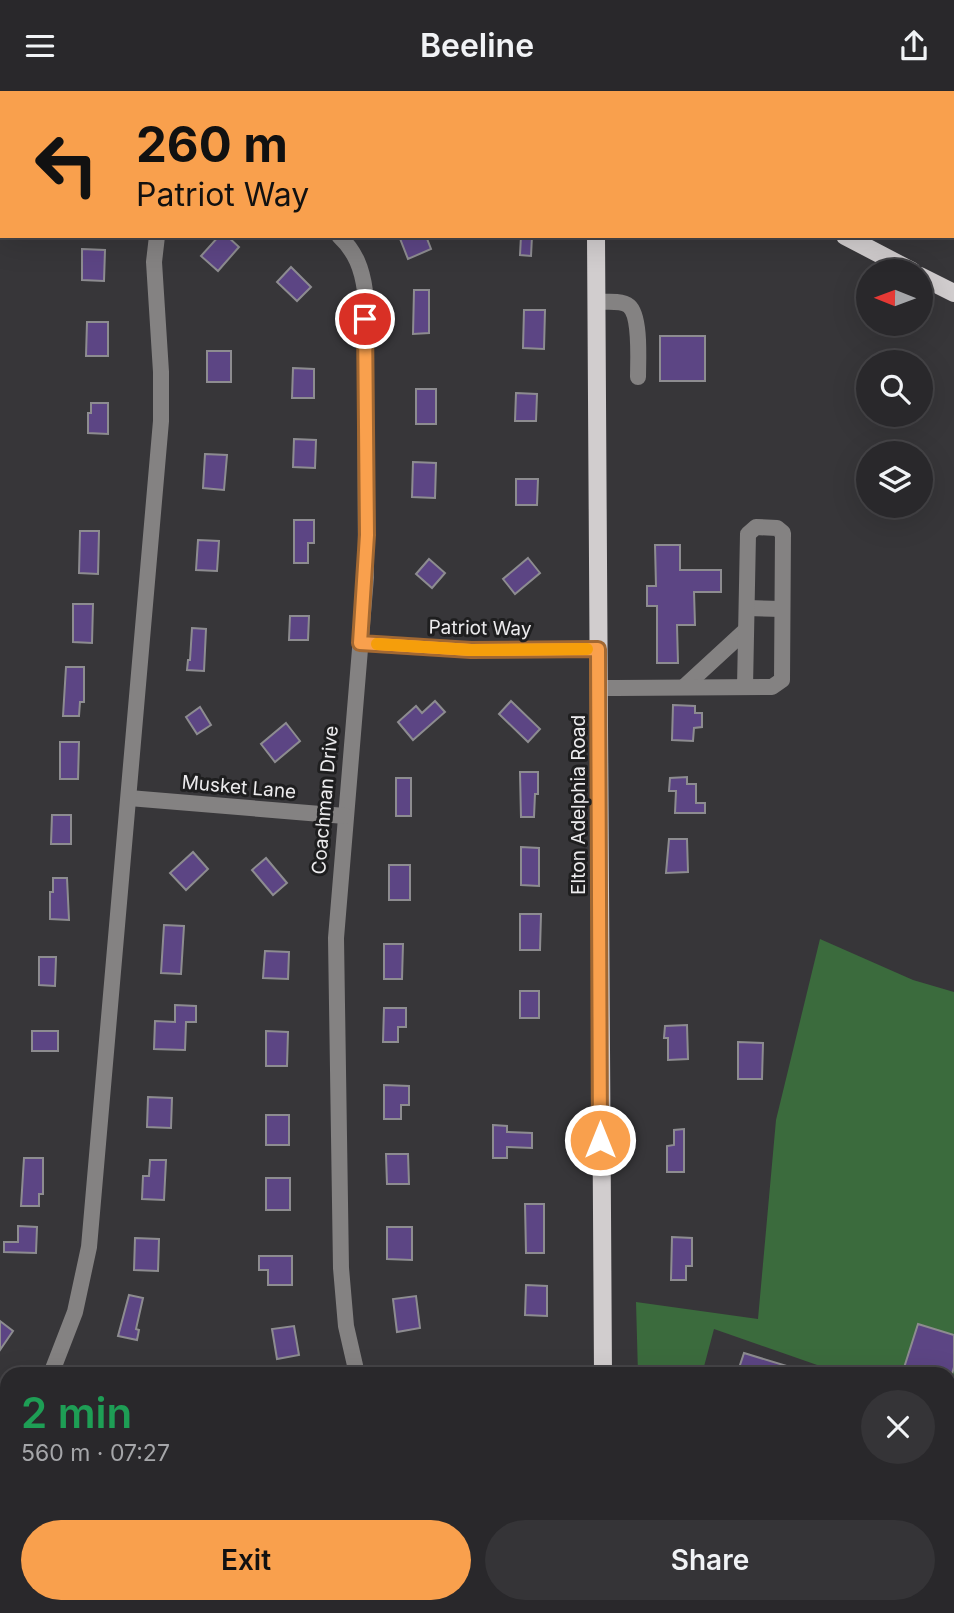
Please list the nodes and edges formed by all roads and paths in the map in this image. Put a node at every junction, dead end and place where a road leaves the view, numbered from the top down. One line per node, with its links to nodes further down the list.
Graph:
1 (157, 238): 18 (street)
2 (341, 238): 13 (street, Coachman Drive)
3 (596, 238): 8 (main road, Elton Adelphia Road)
4 (849, 238): 5 (main road)
5 (889, 259)
6 (933, 282): 7 (main road)
7 (954, 293)
8 (597, 302): 9 (street); 14 (main road, Elton Adelphia Road)
9 (638, 377)
10 (747, 608): 11 (street); 11 (street); 12 (street)
11 (782, 608): 16 (street)
12 (746, 630): 15 (street); 16 (street)
13 (360, 643): 14 (street, Patriot Way); 19 (street, Coachman Drive)
14 (598, 649): 17 (main road, Elton Adelphia Road)
15 (684, 687): 16 (street); 17 (street)
16 (746, 687)
17 (598, 688): 22 (main road, Elton Adelphia Road)
18 (129, 798): 19 (street, Musket Lane); 20 (street)
19 (345, 817): 21 (street, Coachman Drive)
20 (54, 1367)
21 (355, 1367)
22 (603, 1367)

